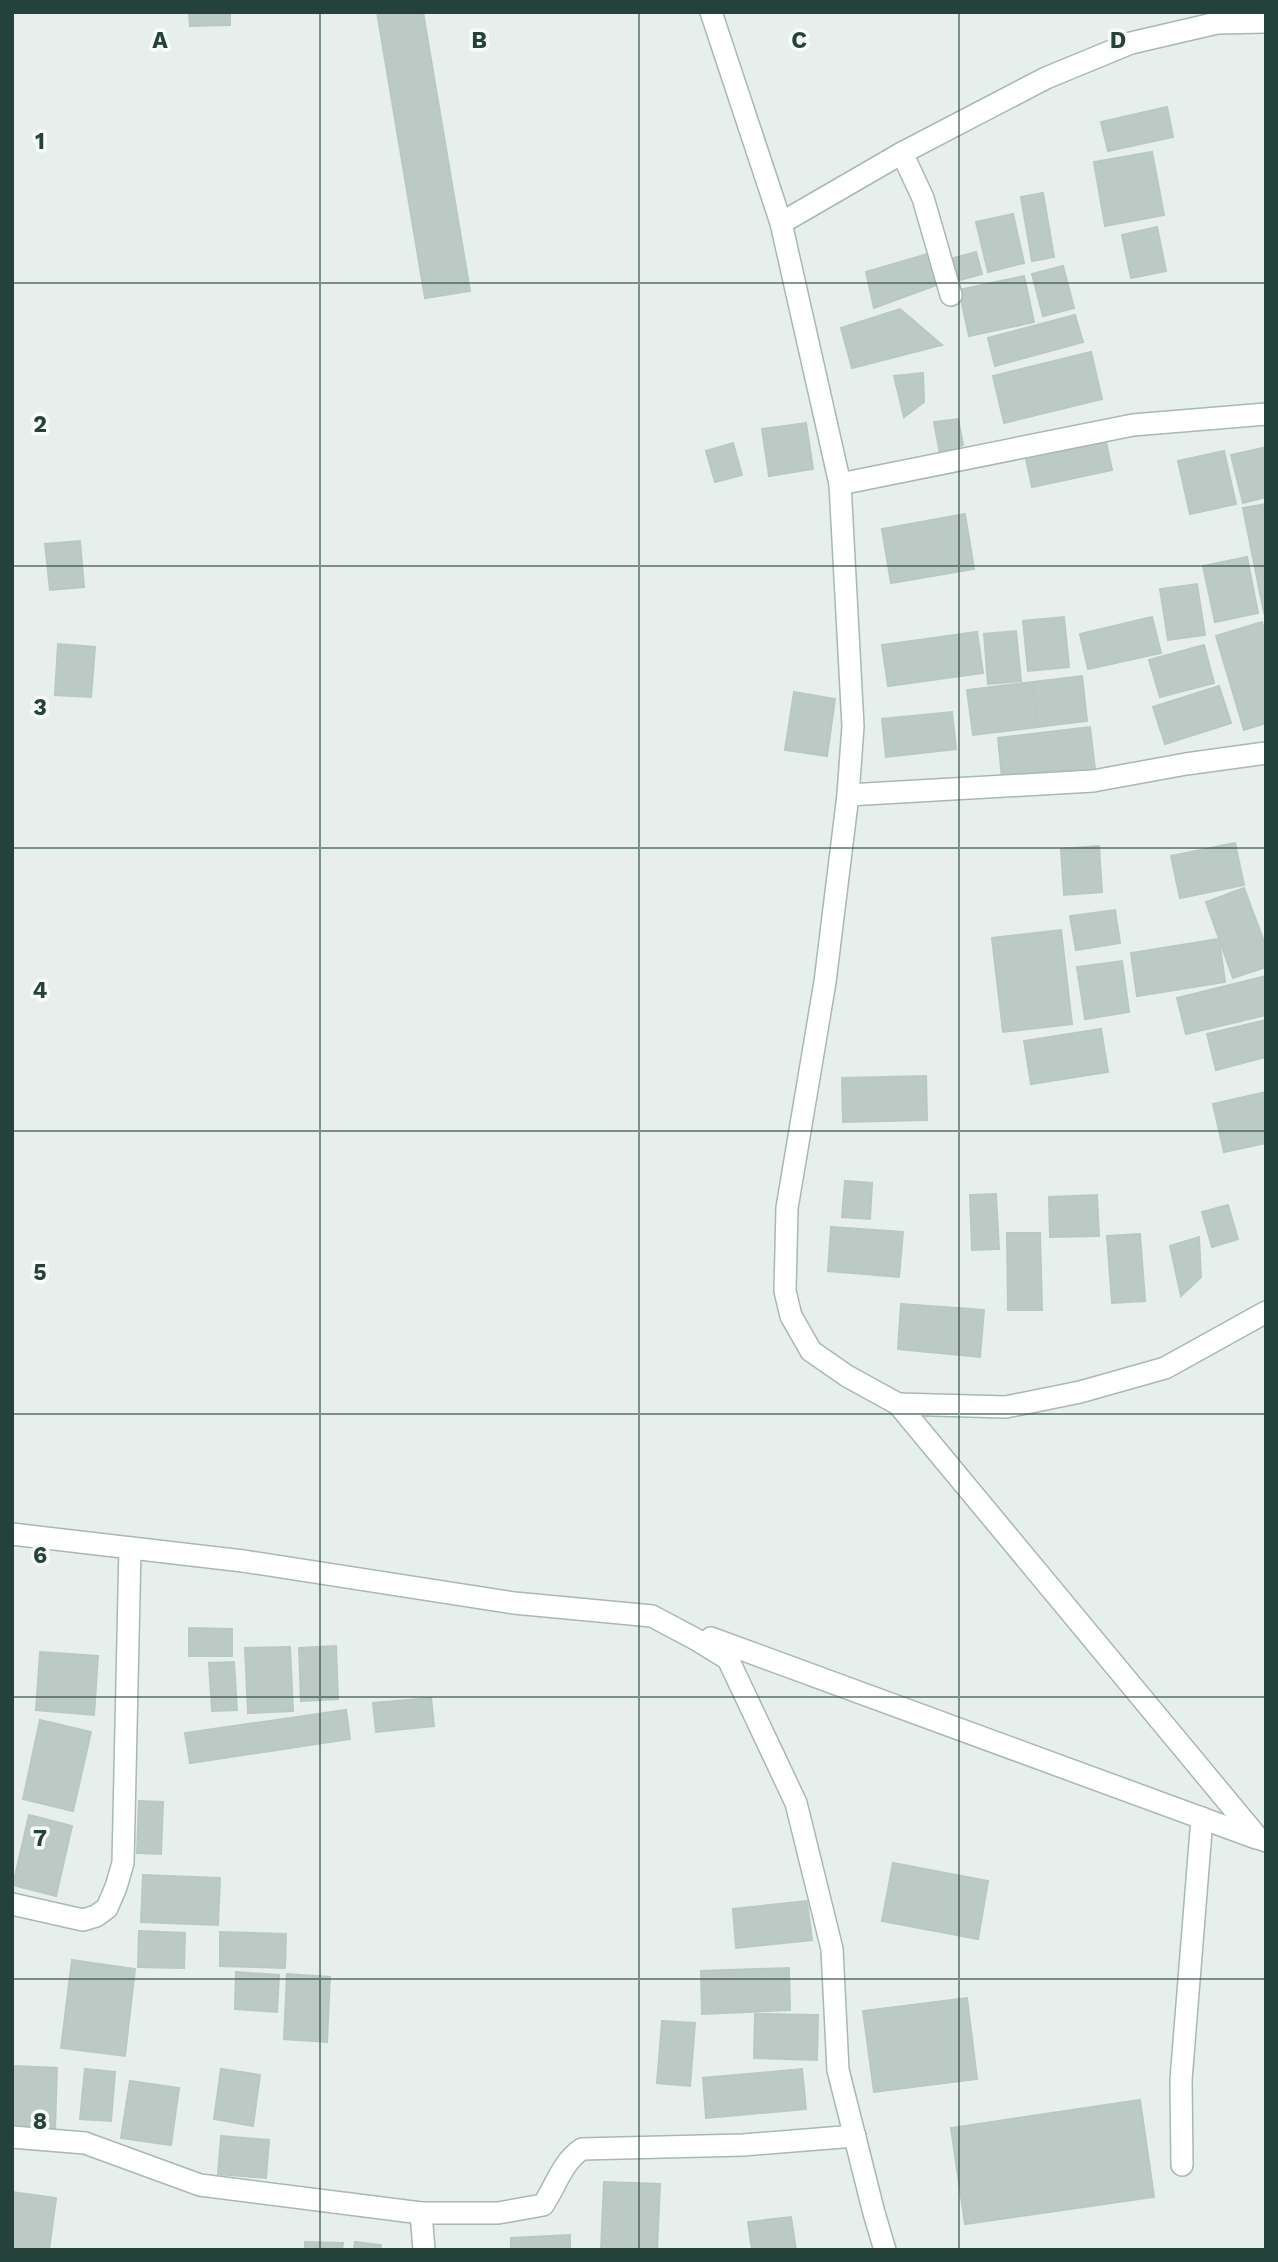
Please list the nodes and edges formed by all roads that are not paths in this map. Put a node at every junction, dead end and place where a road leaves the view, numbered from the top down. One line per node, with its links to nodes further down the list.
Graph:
1 (711, 12): 4 (street)
2 (1266, 22): 3 (street)
3 (902, 153): 4 (street); 5 (street)
4 (781, 223): 7 (street)
5 (950, 295)
6 (1266, 414): 7 (street)
7 (840, 484): 9 (street)
8 (1266, 753): 9 (street)
9 (848, 795): 11 (street)
10 (1266, 1312): 11 (street)
11 (898, 1404): 16 (street)
12 (12, 1534): 13 (street)
13 (130, 1548): 14 (street); 17 (street)
14 (652, 1616): 15 (street); 18 (street)
15 (1202, 1818): 16 (street); 20 (street)
16 (1262, 1840)
17 (12, 1904)
18 (855, 2136): 21 (street); 23 (street)
19 (12, 2137): 21 (street)
20 (1182, 2165)
21 (421, 2213): 22 (street)
22 (424, 2250)
23 (885, 2250)

